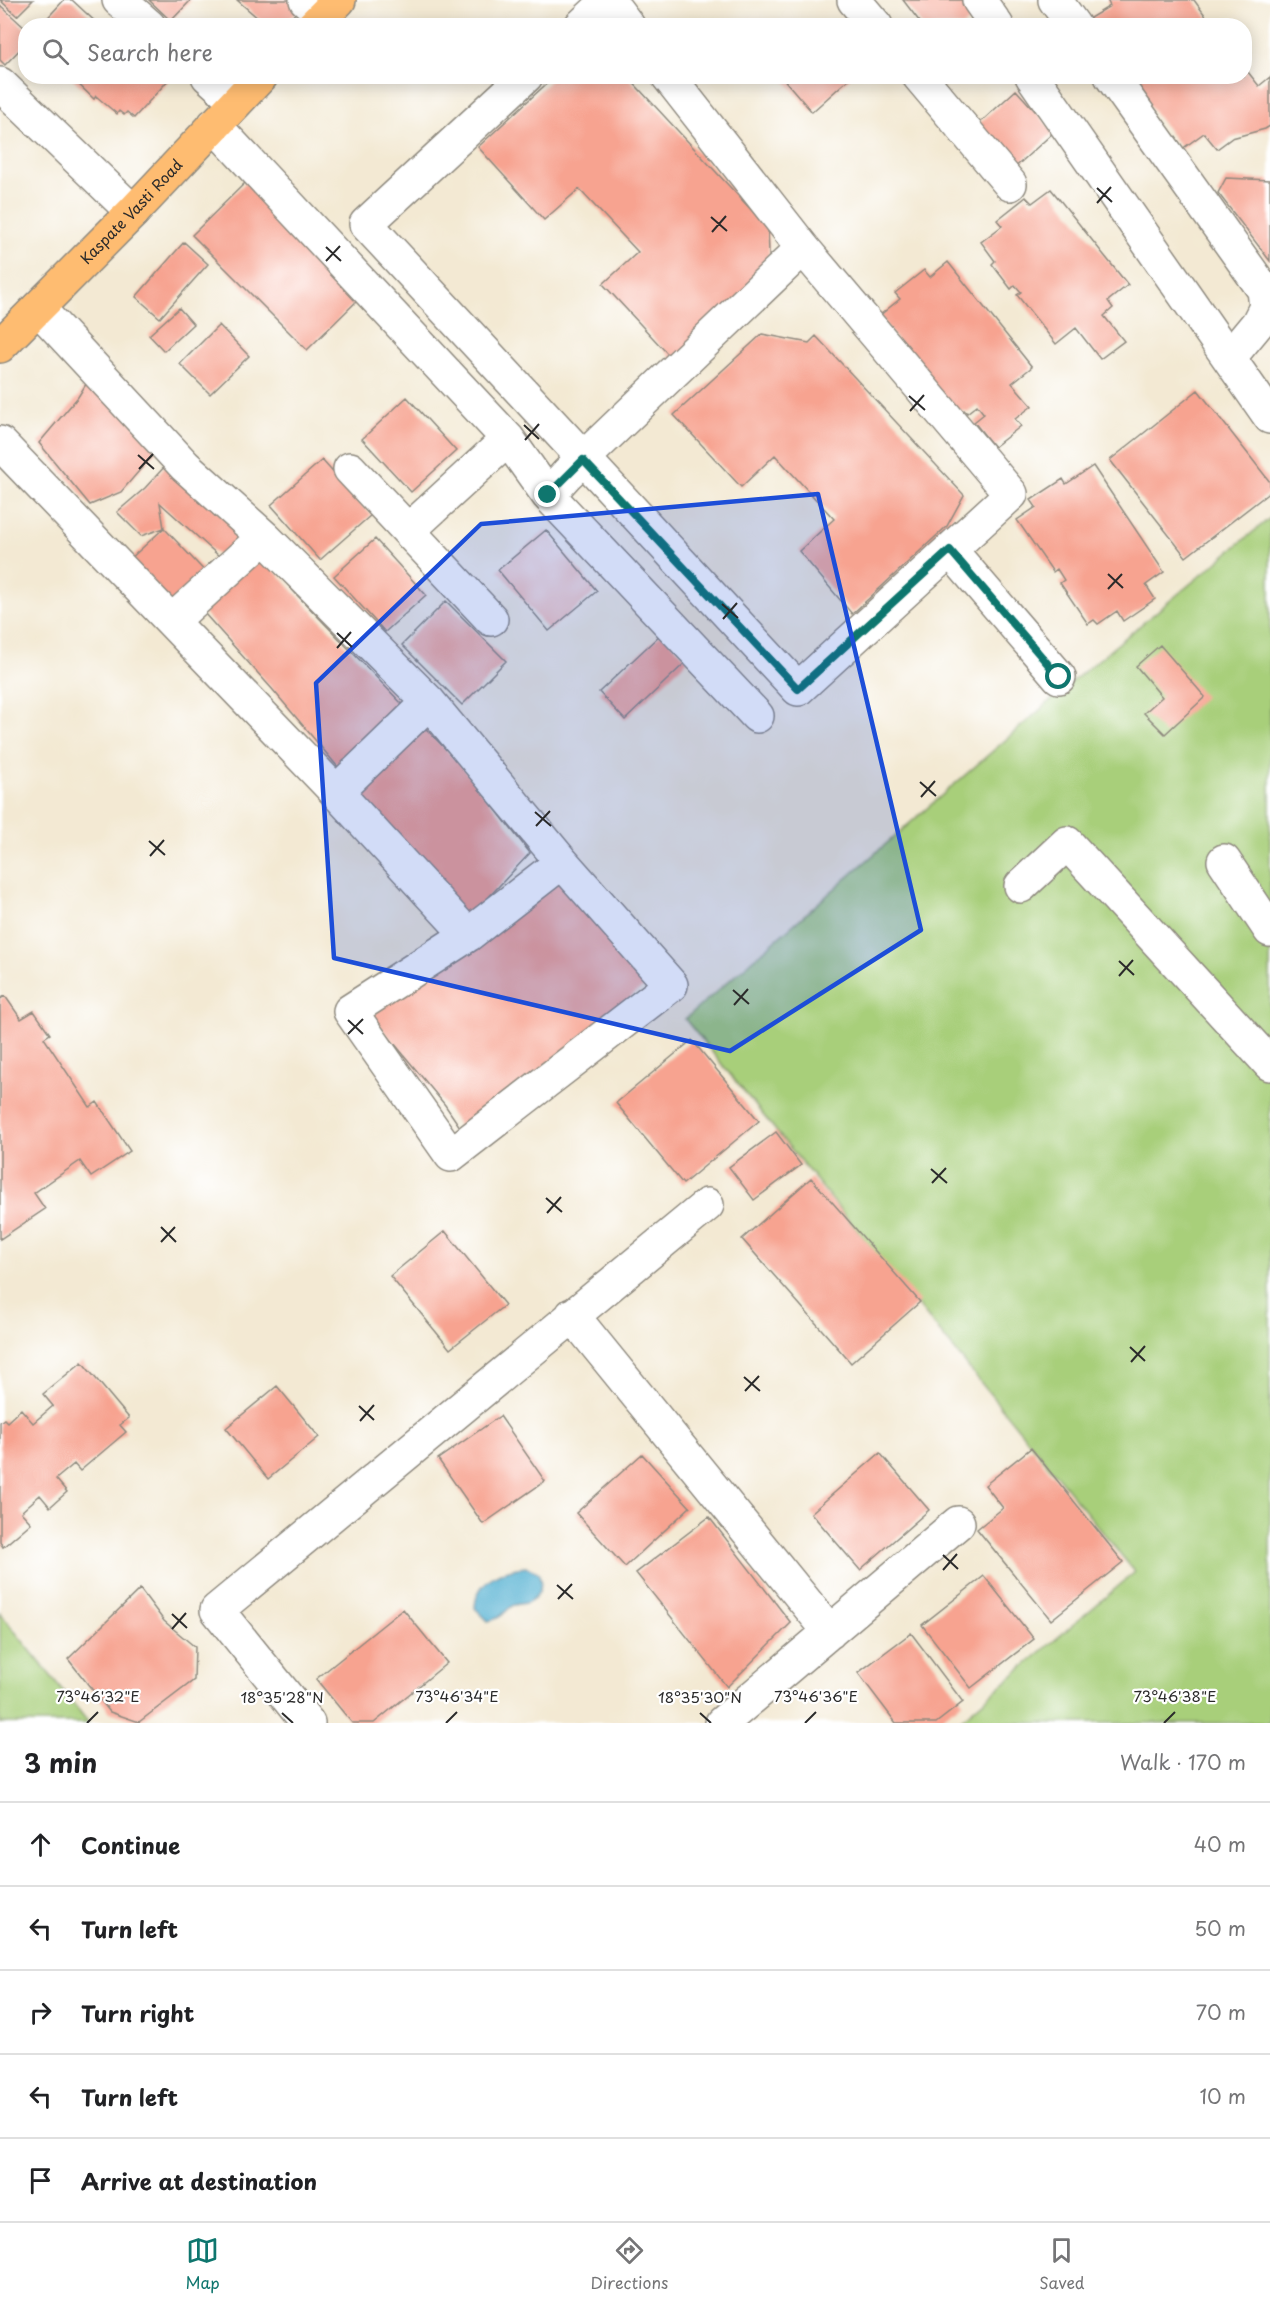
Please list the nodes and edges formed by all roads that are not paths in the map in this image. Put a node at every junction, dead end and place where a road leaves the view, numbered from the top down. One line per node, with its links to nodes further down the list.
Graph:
1 (119, 0): 5 (street)
2 (854, 0): 8 (street)
3 (979, 0): 9 (street)
4 (1055, 0): 10 (street)
5 (140, 18)
6 (589, 18): 7 (street)
7 (622, 18)
8 (869, 18)
9 (991, 18)
10 (1068, 18)
11 (0, 84): 23 (street)
12 (217, 84): 19 (street)
13 (253, 84): 19 (main road, Kaspate Vasti Road)
14 (516, 84): 32 (street)
15 (674, 84): 25 (street)
16 (926, 84): 22 (street)
17 (1038, 84): 28 (street)
18 (1117, 84): 28 (street)
19 (236, 101): 21 (main road, Kaspate Vasti Road)
20 (476, 108): 24 (street)
21 (214, 125): 23 (main road, Kaspate Vasti Road); 24 (street)
22 (1010, 184)
23 (133, 212): 26 (main road, Kaspate Vasti Road)
24 (329, 248): 30 (street)
25 (802, 248): 32 (street); 37 (street)
26 (38, 308): 27 (main road, Kaspate Vasti Road); 36 (street)
27 (0, 346)
28 (1229, 358): 29 (street)
29 (1270, 417)
30 (508, 439): 34 (street); 35 (street)
31 (0, 443): 39 (street)
32 (583, 460): 34 (street); 37 (street)
33 (350, 469): 35 (street)
34 (548, 495): 42 (street)
35 (409, 530): 38 (street)
36 (264, 537): 39 (street); 41 (street)
37 (950, 550): 40 (street)
38 (491, 619)
39 (172, 621): 43 (street)
40 (1059, 677)
41 (429, 702): 43 (street); 45 (street)
42 (757, 717)
43 (336, 792): 48 (street)
44 (1224, 861): 47 (street)
45 (562, 862): 48 (street); 48 (street)
46 (1021, 886): 49 (street)
47 (1270, 930)
48 (468, 936)
49 (1270, 1064)
50 (707, 1205): 51 (street)
51 (572, 1315): 53 (street); 54 (street)
52 (958, 1523): 53 (street)
53 (830, 1632): 55 (street)
54 (308, 1723)
55 (722, 1723)

